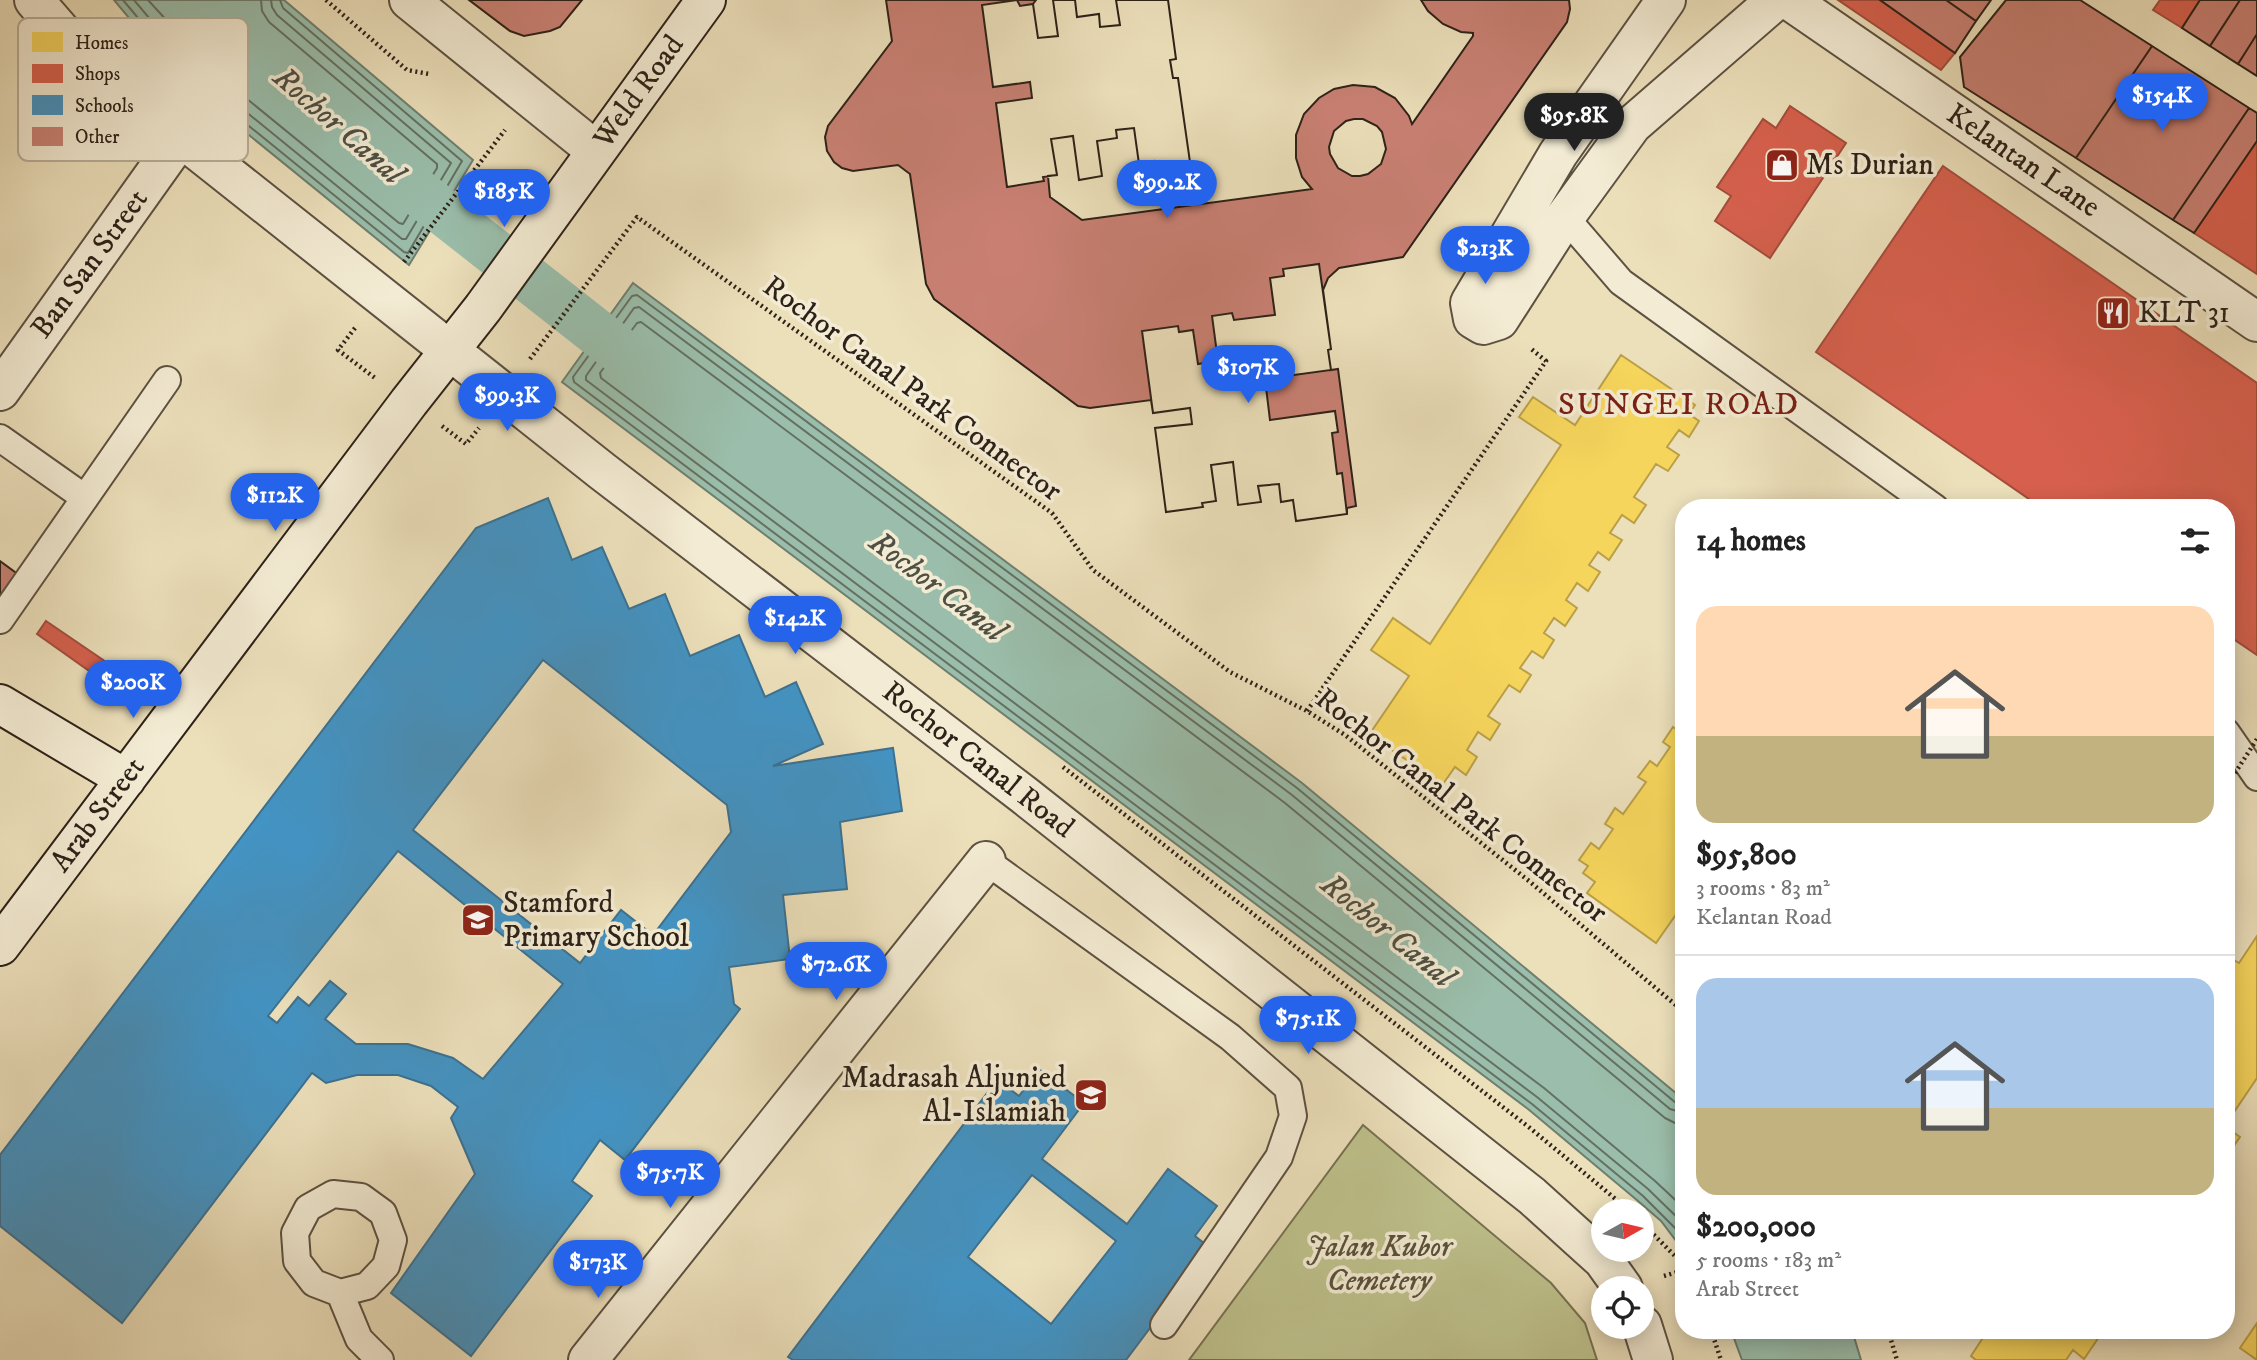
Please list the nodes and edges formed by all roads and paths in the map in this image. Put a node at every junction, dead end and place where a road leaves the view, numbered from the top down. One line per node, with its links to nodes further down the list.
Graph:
1 (34, 0): 7 (street, Rochor Canal Road)
2 (409, 0): 9 (street)
3 (706, 0): 11 (street, Weld Road)
4 (1666, 0): 8 (street)
5 (1776, 0): 10 (street)
6 (1789, 0): 17 (street, Kelantan Lane)
7 (50, 18)
8 (1599, 93): 10 (street); 16 (street)
9 (530, 97): 11 (street); 15 (path)
10 (1632, 125): 14 (street)
11 (595, 150): 18 (street, Weld Road)
12 (165, 161): 21 (street, Ban San Street)
13 (210, 161): 18 (street, Rochor Canal Road)
14 (1565, 217): 16 (street); 24 (lane)
15 (400, 268)
16 (1499, 320): 27 (path)
17 (2257, 323)
18 (449, 349): 32 (street, Arab Street); 38 (street, Rochor Canal Road)
19 (527, 363): 27 (path, Rochor Canal Park Connector)
20 (167, 380): 23 (lane)
21 (0, 391)
22 (0, 439): 23 (lane)
23 (85, 498): 25 (lane)
24 (1922, 499)
25 (0, 620)
26 (0, 704): 32 (street)
27 (1307, 711): 35 (path, Rochor Canal Park Connector)
28 (2257, 739): 30 (path, bridge)
29 (2235, 745): 31 (lane)
30 (2235, 773)
31 (2257, 777)
32 (125, 779): 34 (street, Arab Street)
33 (986, 861): 40 (lane); 45 (street)
34 (0, 946)
35 (1675, 1004)
36 (1654, 1235): 37 (path)
37 (1675, 1256)
38 (1614, 1276)
39 (340, 1293): 44 (lane)
40 (1164, 1325)
41 (1646, 1339): 46 (street)
42 (1714, 1339): 47 (path)
43 (1891, 1339): 48 (path)
44 (380, 1360)
45 (587, 1360)
46 (1653, 1360)
47 (1721, 1360)
48 (1897, 1360)

